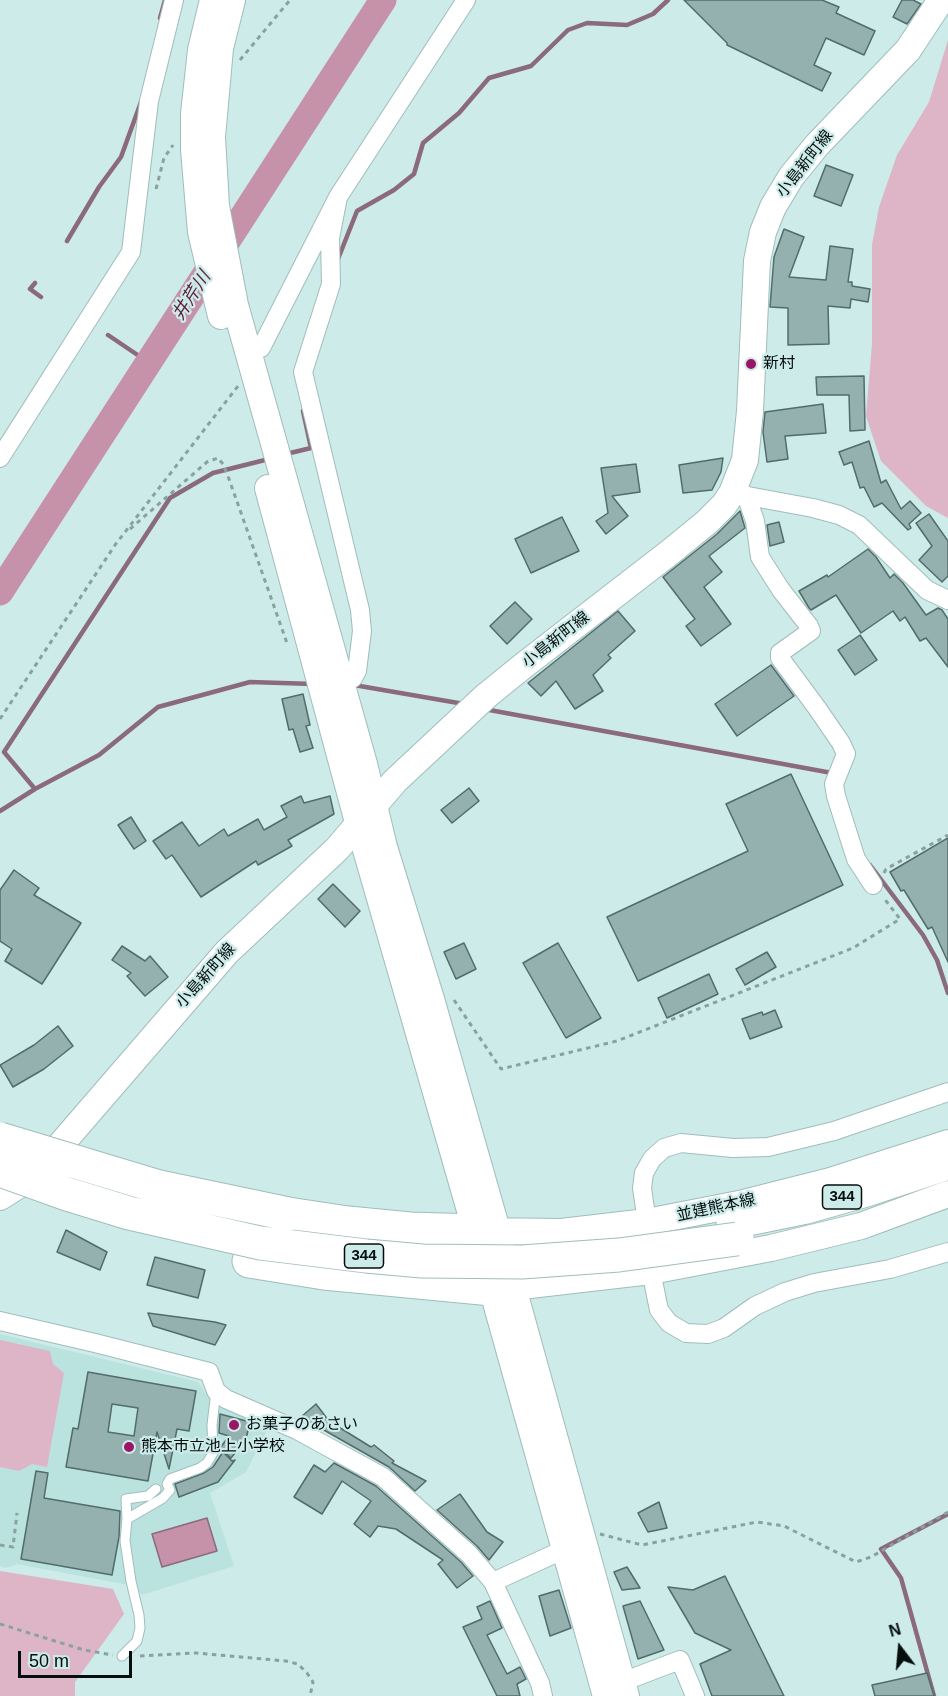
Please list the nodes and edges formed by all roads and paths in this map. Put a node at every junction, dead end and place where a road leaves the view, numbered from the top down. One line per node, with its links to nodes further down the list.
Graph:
1 (174, 0): 9 (street)
2 (213, 0): 6 (main road)
3 (232, 0): 6 (main road)
4 (466, 0): 7 (street)
5 (941, 0): 10 (main road, 小島新町線)
6 (202, 143): 8 (main road)
7 (338, 197): 8 (street); 14 (street)
8 (250, 366): 11 (path); 14 (main road)
9 (0, 458)
10 (739, 494): 12 (street); 16 (main road, 小島新町線); 19 (street)
11 (124, 534): 13 (path); 15 (path)
12 (948, 600)
13 (289, 648)
14 (329, 677): 16 (main road); 17 (main road)
15 (0, 719)
16 (375, 804): 17 (main road, 小島新町線); 20 (main road)
17 (358, 822): 30 (main road, 小島新町線); 32 (main road)
18 (948, 835): 19 (path)
19 (873, 885): 20 (path)
20 (431, 999): 32 (main road)
21 (948, 1092): 31 (street)
22 (0, 1139): 32 (highway, bridge)
23 (948, 1143): 31 (main road, 並建熊本線)
24 (0, 1152): 33 (highway, 344)
25 (948, 1163): 33 (highway, 344)
26 (0, 1170): 33 (highway, 344, bridge)
27 (948, 1179): 33 (highway, 344)
28 (0, 1184): 36 (highway)
29 (948, 1194): 35 (main road)
30 (0, 1197)
31 (647, 1222): 32 (main road, 並建熊本線)
32 (487, 1231): 36 (main road)
33 (735, 1231)
34 (948, 1252): 35 (street)
35 (651, 1271): 36 (main road)
36 (502, 1287): 43 (main road)
37 (0, 1321): 38 (street)
38 (216, 1391): 42 (lane); 45 (street)
39 (156, 1489): 42 (lane)
40 (948, 1512): 43 (path)
41 (17, 1513): 44 (path)
42 (127, 1519): 47 (lane)
43 (573, 1543): 45 (street); 48 (main road)
44 (0, 1545)
45 (493, 1582): 50 (street)
46 (0, 1624): 47 (path)
47 (122, 1656): 49 (path)
48 (618, 1691): 51 (street)
49 (310, 1696)
50 (543, 1696)
51 (695, 1696)

